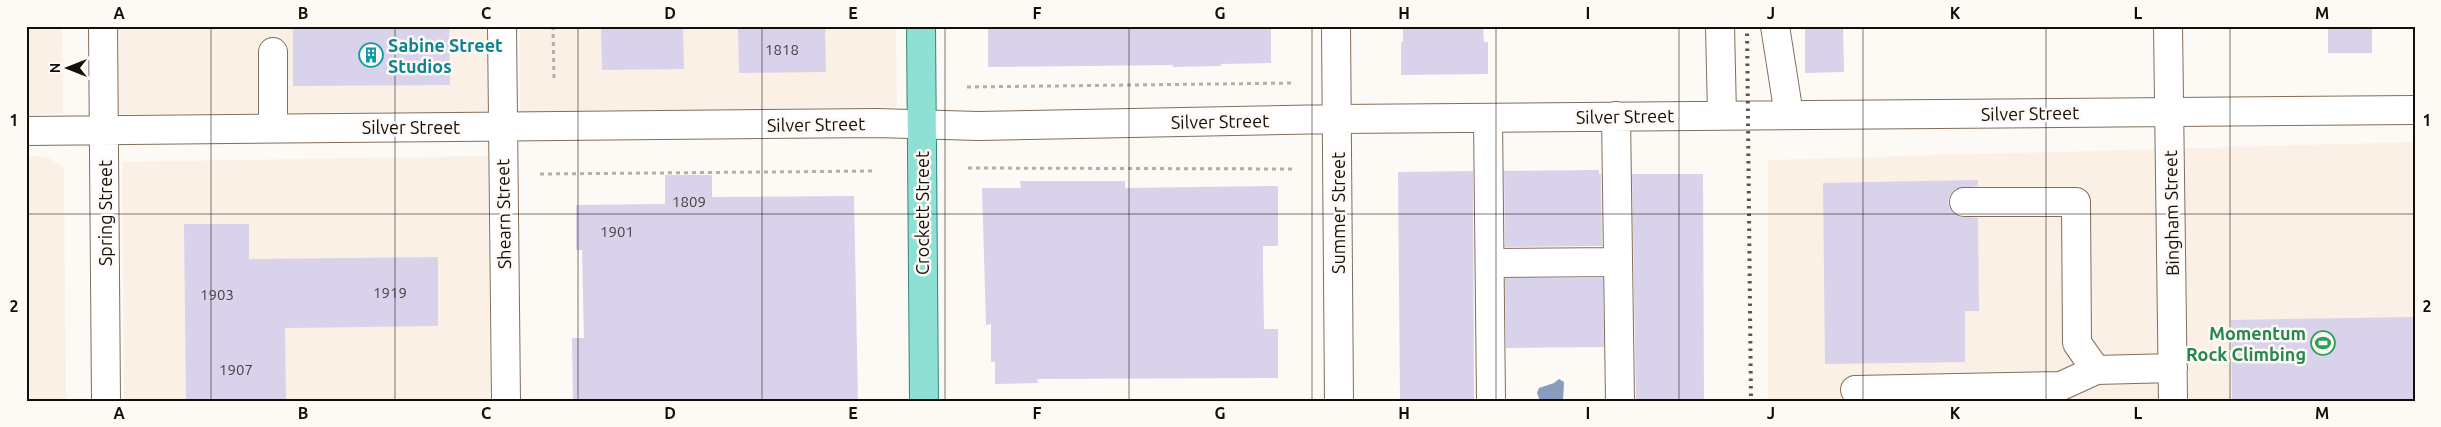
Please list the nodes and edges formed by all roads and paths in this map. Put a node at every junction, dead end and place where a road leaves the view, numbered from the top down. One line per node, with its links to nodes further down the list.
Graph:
1 (103, 26): 24 (street, Spring Street)
2 (502, 26): 21 (street, Shearn Street)
3 (553, 26): 10 (path)
4 (921, 26): 20 (main road, Crockett Street)
5 (1336, 26): 19 (street, Summer Street)
6 (1720, 26): 15 (street)
7 (1775, 26): 16 (street)
8 (2168, 26): 14 (street, Bingham Street)
9 (273, 52): 22 (street)
10 (554, 80)
11 (1295, 83): 12 (path)
12 (967, 86)
13 (2415, 110): 14 (street, Silver Street)
14 (2169, 112): 16 (street, Silver Street); 32 (street, Bingham Street)
15 (1722, 115): 16 (street, Silver Street); 17 (street, Silver Street)
16 (1789, 115)
17 (1616, 116): 18 (street, Silver Street); 30 (street)
18 (1488, 118): 19 (street, Silver Street); 31 (street)
19 (1337, 119): 20 (street, Silver Street); 38 (street, Summer Street)
20 (922, 123): 21 (street, Silver Street); 37 (main road, Crockett Street)
21 (502, 126): 22 (street, Silver Street); 36 (street, Shearn Street)
22 (273, 128): 24 (street, Silver Street)
23 (26, 130): 24 (street, Silver Street)
24 (104, 130): 35 (street, Spring Street)
25 (968, 168): 26 (path)
26 (1294, 169)
27 (876, 171): 28 (path)
28 (540, 174)
29 (1964, 202): 33 (street)
30 (1618, 262): 31 (street); 40 (street)
31 (1490, 263): 39 (street)
32 (2173, 368): 33 (street); 41 (street, Bingham Street)
33 (2096, 370): 34 (street)
34 (1855, 390)
35 (106, 401)
36 (506, 401)
37 (924, 401)
38 (1339, 401)
39 (1491, 401)
40 (1620, 401)
41 (2173, 401)

